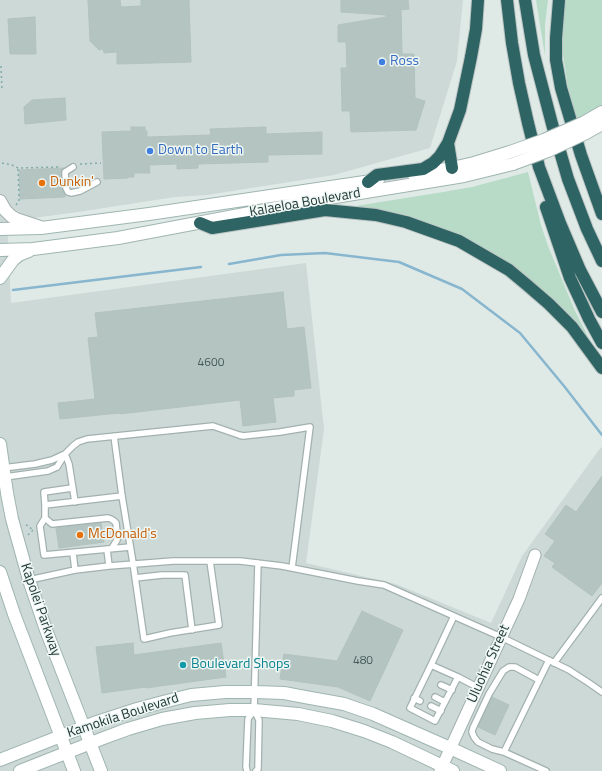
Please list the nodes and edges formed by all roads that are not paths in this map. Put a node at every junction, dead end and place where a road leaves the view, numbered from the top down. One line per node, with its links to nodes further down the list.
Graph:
1 (478, 0): 8 (highway)
2 (507, 0): 11 (highway)
3 (525, 0): 22 (highway)
4 (559, 0): 16 (highway)
5 (602, 112): 7 (main road, Kalaeloa Boulevard)
6 (602, 124): 7 (main road, Kalaeloa Boulevard)
7 (585, 128): 9 (main road, Kalaeloa Boulevard, bridge)
8 (448, 143): 12 (highway); 14 (highway)
9 (512, 158): 12 (main road, Kalaeloa Boulevard); 17 (main road, Kalaeloa Boulevard)
10 (72, 167): 13 (lane)
11 (539, 167): 24 (highway); 25 (highway)
12 (452, 168): 14 (main road, Kalaeloa Boulevard)
13 (97, 182)
14 (368, 182): 18 (main road, Kalaeloa Boulevard)
15 (0, 201): 18 (main road)
16 (602, 214)
17 (200, 223): 20 (main road, Kalaeloa Boulevard); 26 (highway)
18 (41, 228): 19 (main road, Kalaeloa Boulevard)
19 (0, 229)
20 (33, 249): 21 (main road, Kalaeloa Boulevard); 23 (main road)
21 (0, 250)
22 (602, 261)
23 (0, 278)
24 (602, 312)
25 (602, 343)
26 (602, 368)
27 (114, 436): 29 (lane); 32 (lane); 44 (lane)
28 (0, 444): 30 (main road, Kapolei Parkway)
29 (65, 454): 30 (lane); 30 (lane); 31 (lane)
30 (2, 473): 48 (main road, Kapolei Parkway)
31 (72, 488): 33 (lane); 34 (lane)
32 (122, 496): 33 (lane); 36 (lane)
33 (74, 502): 34 (lane)
34 (45, 505): 35 (lane)
35 (45, 518): 37 (lane); 38 (lane)
36 (130, 547): 37 (lane); 41 (lane)
37 (109, 549): 38 (lane); 43 (lane)
38 (73, 553): 45 (lane)
39 (535, 555): 52 (street, Uluohia Street)
40 (210, 561): 41 (lane); 42 (lane); 51 (lane)
41 (133, 563): 43 (lane); 47 (lane)
42 (258, 563): 44 (lane); 60 (lane)
43 (109, 566): 45 (lane)
44 (292, 568): 50 (lane)
45 (75, 570): 48 (lane)
46 (0, 572): 68 (main road, Kapolei Parkway)
47 (135, 578): 51 (lane); 51 (lane)
48 (29, 580): 67 (main road, Kapolei Parkway)
49 (602, 598): 53 (lane)
50 (454, 616): 52 (lane); 54 (lane)
51 (192, 630)
52 (501, 636): 53 (lane); 58 (street, Uluohia Street)
53 (551, 661): 56 (lane); 61 (lane)
54 (431, 665): 55 (lane); 66 (lane)
55 (458, 677): 58 (lane); 59 (lane)
56 (539, 680): 72 (lane); 72 (lane)
57 (441, 685): 59 (lane)
58 (478, 688): 70 (street, Uluohia Street)
59 (452, 690): 63 (lane)
60 (255, 692): 65 (lane); 67 (main road, Kamokila Boulevard); 70 (main road, Kamokila Boulevard)
61 (602, 692)
62 (435, 696): 63 (lane)
63 (445, 702): 66 (lane)
64 (431, 706): 66 (lane)
65 (254, 710): 69 (main road, Kamokila Boulevard); 74 (main road, Kamokila Boulevard); 78 (lane); 79 (lane)
66 (441, 711)
67 (84, 727): 68 (main road, Kamokila Boulevard); 69 (main road, Kapolei Parkway)
68 (61, 736): 71 (main road, Kapolei Parkway); 73 (main road, Kamokila Boulevard)
69 (90, 744): 71 (main road, Kamokila Boulevard); 77 (main road, Kapolei Parkway)
70 (450, 748): 74 (street, Uluohia Street); 80 (main road, Kamokila Boulevard)
71 (67, 752): 75 (main road, Kamokila Boulevard); 76 (main road, Kapolei Parkway)
72 (504, 752): 81 (lane)
73 (0, 760)
74 (445, 769)
75 (20, 771)
76 (74, 771)
77 (101, 771)
78 (247, 771)
79 (256, 771)
80 (500, 771)
81 (546, 771)

